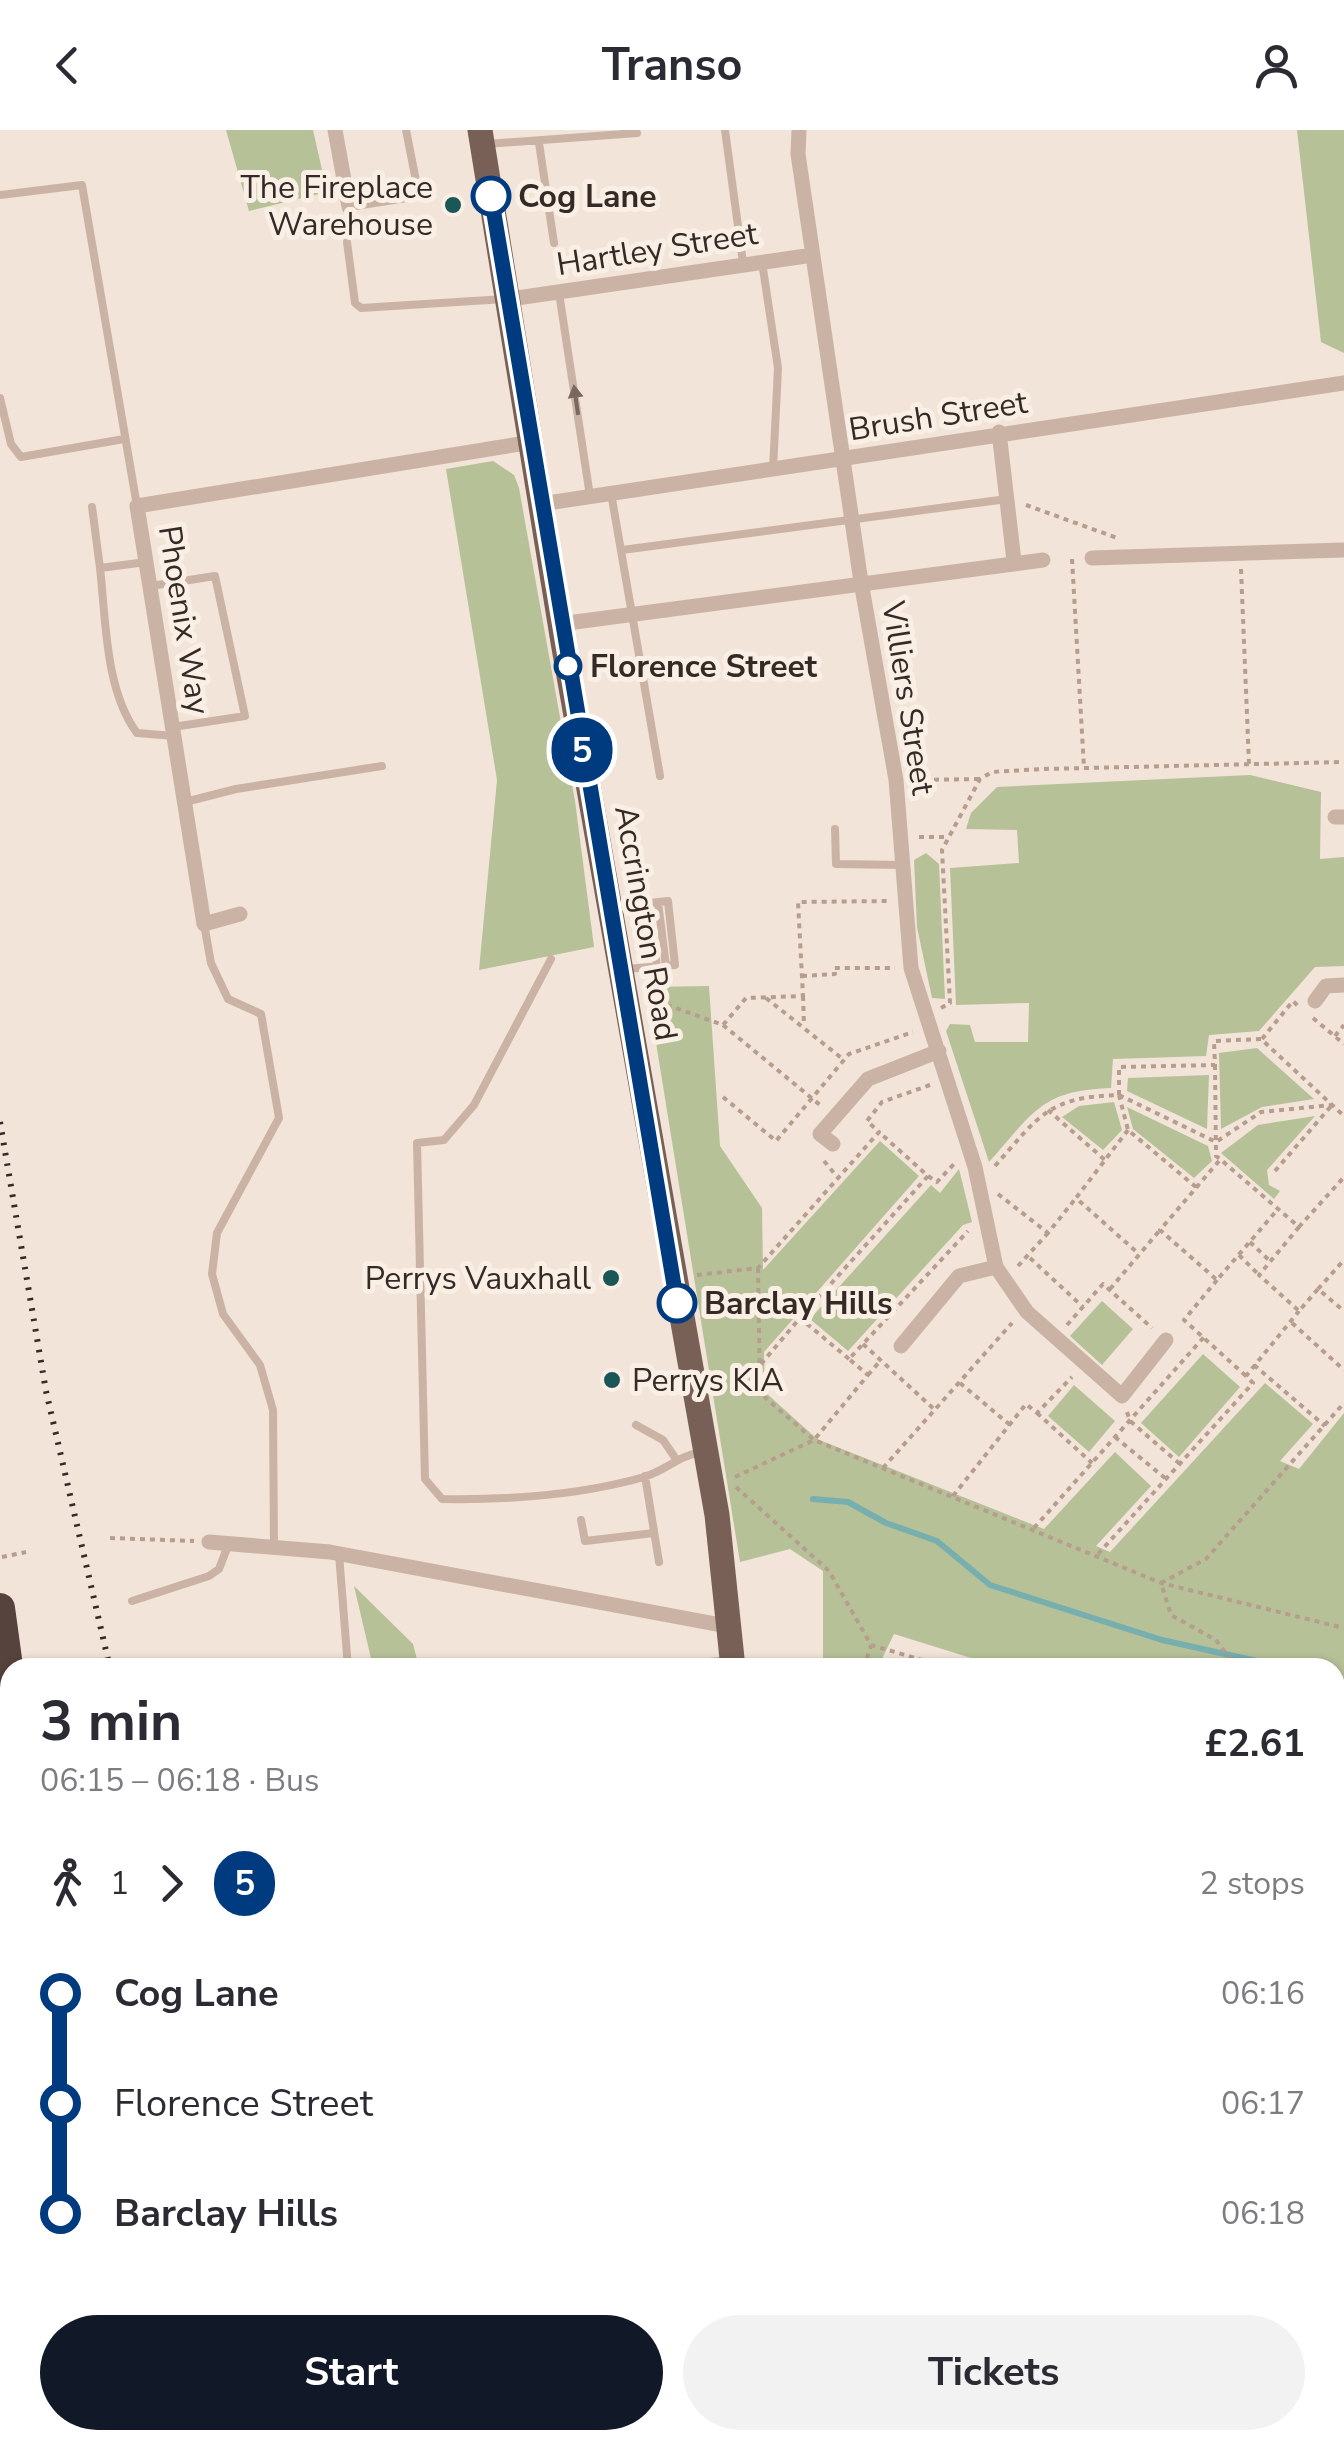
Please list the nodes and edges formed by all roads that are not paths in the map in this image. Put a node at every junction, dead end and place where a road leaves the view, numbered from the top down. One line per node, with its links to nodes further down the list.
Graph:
1 (335, 130): 9 (street)
2 (406, 130): 9 (lane)
3 (725, 130): 14 (lane)
4 (799, 130): 12 (street, Villiers Street)
5 (637, 133): 7 (lane)
6 (481, 138): 7 (lane); 16 (main road, Accrington Road)
7 (538, 143): 11 (lane)
8 (0, 195): 20 (lane)
9 (349, 207)
10 (347, 242): 16 (lane)
11 (554, 243)
12 (812, 255): 13 (street, Hartley Street); 22 (street, Villiers Street)
13 (762, 260): 14 (street, Hartley Street); 23 (lane)
14 (743, 263): 15 (street, Hartley Street)
15 (559, 293): 16 (street, Hartley Street); 25 (lane, one-way to 15)
16 (510, 299): 21 (main road, Accrington Road)
17 (1344, 383): 19 (street, Brush Street)
18 (0, 398): 20 (lane)
19 (999, 432): 22 (street, Brush Street); 26 (street)
20 (124, 438): 28 (lane)
21 (532, 442): 27 (main road, Accrington Road); 28 (street, Phoenix Way)
22 (842, 460): 23 (street, Brush Street); 30 (street, Villiers Street)
23 (773, 470): 24 (street, Brush Street)
24 (611, 493): 25 (street, Brush Street); 31 (lane)
25 (590, 496): 27 (street, Brush Street)
26 (1007, 498): 30 (lane); 35 (street)
27 (540, 504): 41 (main road, Accrington Road)
28 (137, 506): 36 (street, Phoenix Way)
29 (92, 508): 37 (lane)
30 (852, 520): 31 (lane); 38 (street, Villiers Street)
31 (622, 550): 40 (lane)
32 (1344, 550): 33 (street)
33 (1092, 558)
34 (1043, 560): 35 (street)
35 (1014, 561): 38 (street)
36 (146, 562): 37 (lane); 39 (street, Phoenix Way)
37 (100, 568): 42 (lane)
38 (861, 582): 40 (street); 47 (street, Villiers Street)
39 (150, 586): 42 (street, Phoenix Way); 42 (lane)
40 (632, 614): 41 (street); 44 (lane)
41 (560, 624): 49 (main road, Accrington Road)
42 (174, 731): 45 (street, Phoenix Way)
43 (382, 766): 45 (lane)
44 (660, 776)
45 (185, 802): 51 (street, Phoenix Way)
46 (834, 829): 47 (lane)
47 (902, 864): 57 (street, Villiers Street)
48 (648, 903): 49 (lane); 53 (lane); 53 (lane)
49 (611, 908): 54 (main road, Accrington Road)
50 (240, 914): 51 (street)
51 (204, 924): 70 (lane)
52 (551, 958): 65 (lane)
53 (662, 966): 54 (lane)
54 (622, 969): 63 (main road, Accrington Road)
55 (1344, 984): 56 (street)
56 (1314, 1001)
57 (939, 1052): 58 (street); 59 (street, Villiers Street)
58 (833, 1144)
59 (999, 1272): 60 (street, Villiers Street); 61 (street)
60 (1166, 1340)
61 (901, 1346)
62 (636, 1425): 64 (lane)
63 (705, 1451): 64 (lane); 75 (main road, Accrington Road)
64 (676, 1459): 65 (lane)
65 (645, 1476): 67 (lane)
66 (581, 1520): 67 (lane)
67 (654, 1534): 72 (lane)
68 (209, 1542): 69 (street)
69 (229, 1543): 70 (street); 73 (lane)
70 (274, 1547): 71 (street)
71 (340, 1554): 75 (street); 77 (lane)
72 (659, 1562)
73 (132, 1600)
74 (0, 1608): 76 (highway)
75 (732, 1627): 78 (main road, Accrington Road)
76 (7, 1658)
77 (347, 1658)
78 (733, 1658)

